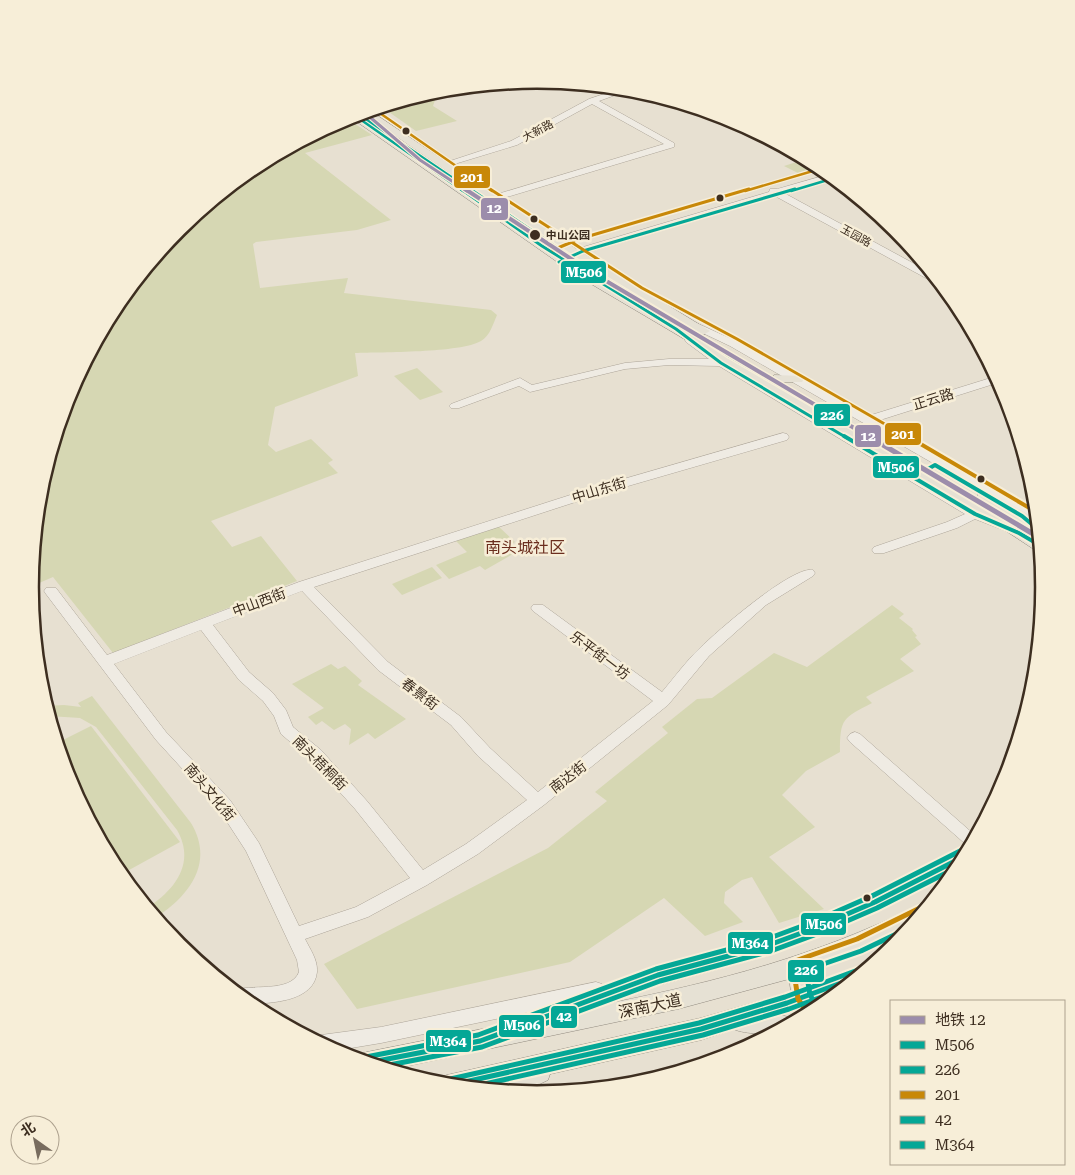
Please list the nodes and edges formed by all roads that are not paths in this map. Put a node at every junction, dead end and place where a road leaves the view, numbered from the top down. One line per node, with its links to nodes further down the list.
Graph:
1 (612, 94): 2 (street, 大新路)
2 (592, 101): 5 (street, 大新路); 9 (street)
3 (366, 119): 11 (main road)
4 (367, 119): 5 (main road)
5 (445, 164): 9 (main road)
6 (820, 176): 8 (street)
7 (823, 179): 8 (street)
8 (775, 192): 10 (street); 13 (street, 玉园路)
9 (494, 198): 10 (main road)
10 (571, 251): 11 (street); 15 (main road)
11 (556, 256): 15 (main road)
12 (915, 263): 13 (street)
13 (910, 265): 14 (street, 玉园路)
14 (923, 272)
15 (683, 326): 16 (street); 17 (main road); 18 (street); 26 (main road)
16 (721, 363): 20 (street); 23 (street)
17 (779, 378): 18 (main road); 25 (main road)
18 (797, 379): 21 (street)
19 (991, 381): 21 (street, 正云路)
20 (455, 406)
21 (867, 420): 24 (street)
22 (783, 437): 28 (street, 中山东街)
23 (975, 514): 26 (street); 29 (street)
24 (1031, 515)
25 (1032, 523)
26 (1019, 533): 27 (main road)
27 (1034, 542)
28 (416, 548): 31 (street, 中山西街)
29 (879, 550)
30 (808, 573): 36 (street, 南达街)
31 (304, 585): 34 (street, 中山西街); 38 (street, 春景街)
32 (51, 591): 35 (street, 南头文化街)
33 (538, 608): 36 (street, 乐平街一坊)
34 (203, 624): 35 (street, 中山西街); 41 (street, 南头梧桐街)
35 (104, 662): 43 (street, 南头文化街)
36 (663, 701): 38 (street, 南达街)
37 (855, 738): 39 (street)
38 (538, 800): 41 (street, 南达街)
39 (968, 839)
40 (954, 862): 45 (main road)
41 (421, 880): 43 (street, 南达街)
42 (907, 922): 44 (main road, 深南大道)
43 (295, 935): 47 (street, 南头文化街)
44 (800, 966): 46 (main road); 48 (main road); 51 (main road, 深南大道)
45 (658, 975): 51 (main road); 52 (street)
46 (829, 992)
47 (251, 995)
48 (809, 1005): 50 (main road)
49 (776, 1025): 50 (main road)
50 (701, 1029): 54 (main road)
51 (480, 1041): 53 (main road, 深南大道)
52 (333, 1042)
53 (379, 1061)
54 (554, 1063): 55 (main road); 56 (main road)
55 (468, 1081)
56 (514, 1085)

